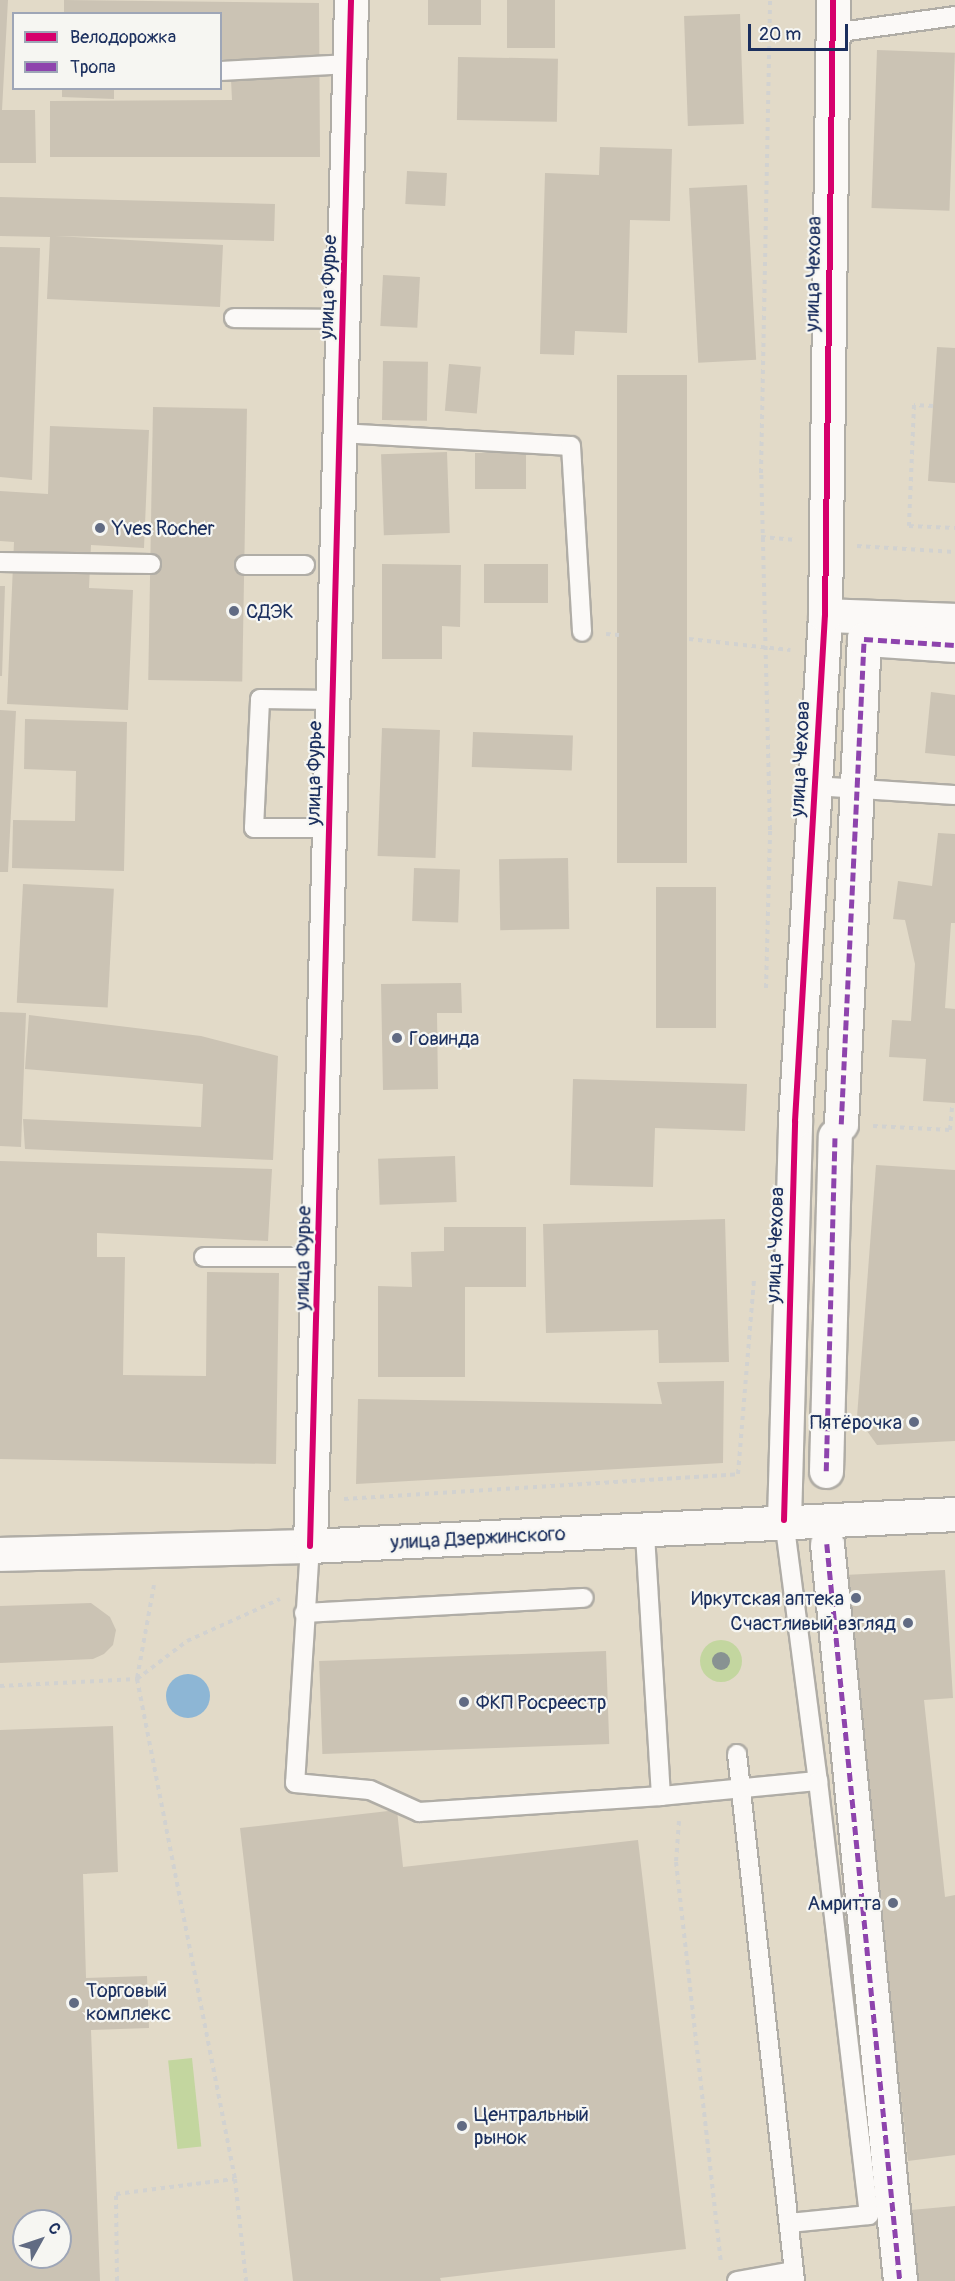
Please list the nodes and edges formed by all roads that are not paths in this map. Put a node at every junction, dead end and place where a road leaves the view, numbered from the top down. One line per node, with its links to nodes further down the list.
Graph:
1 (351, 0): 5 (street, улица Фурье)
2 (833, 0): 4 (street, улица Чехова)
3 (955, 16): 4 (lane)
4 (833, 33): 14 (street, улица Чехова)
5 (350, 64): 6 (lane); 8 (street, улица Фурье)
6 (222, 71)
7 (234, 318): 8 (lane)
8 (344, 319): 9 (street, улица Фурье)
9 (340, 433): 16 (lane); 18 (street, улица Фурье)
10 (0, 562): 11 (lane)
11 (151, 564)
12 (245, 565): 13 (lane)
13 (305, 565)
14 (825, 615): 15 (street); 19 (street, улица Чехова)
15 (955, 620)
16 (582, 632)
17 (955, 645): 20 (street)
18 (332, 700): 22 (street, улица Фурье); 22 (lane)
19 (815, 786): 20 (lane); 27 (street, улица Чехова)
20 (857, 789): 21 (lane); 25 (street)
21 (955, 795)
22 (330, 828): 24 (street, улица Фурье)
23 (204, 1257): 24 (lane)
24 (320, 1257): 30 (street, улица Фурье)
25 (826, 1470)
26 (955, 1514): 27 (street, улица Дзержинского)
27 (784, 1520): 28 (street, улица Дзержинского); 35 (lane)
28 (645, 1531): 30 (street, улица Дзержинского); 37 (lane)
29 (826, 1544): 41 (street)
30 (310, 1546): 31 (street, улица Дзержинского); 33 (lane)
31 (0, 1554)
32 (584, 1598): 33 (lane)
33 (304, 1613): 37 (lane)
34 (737, 1754): 36 (lane)
35 (818, 1781): 36 (lane); 38 (lane)
36 (741, 1789): 37 (lane); 38 (lane)
37 (661, 1796)
38 (789, 2223): 39 (lane)
39 (795, 2276): 40 (lane)
40 (737, 2281)
41 (900, 2281)

